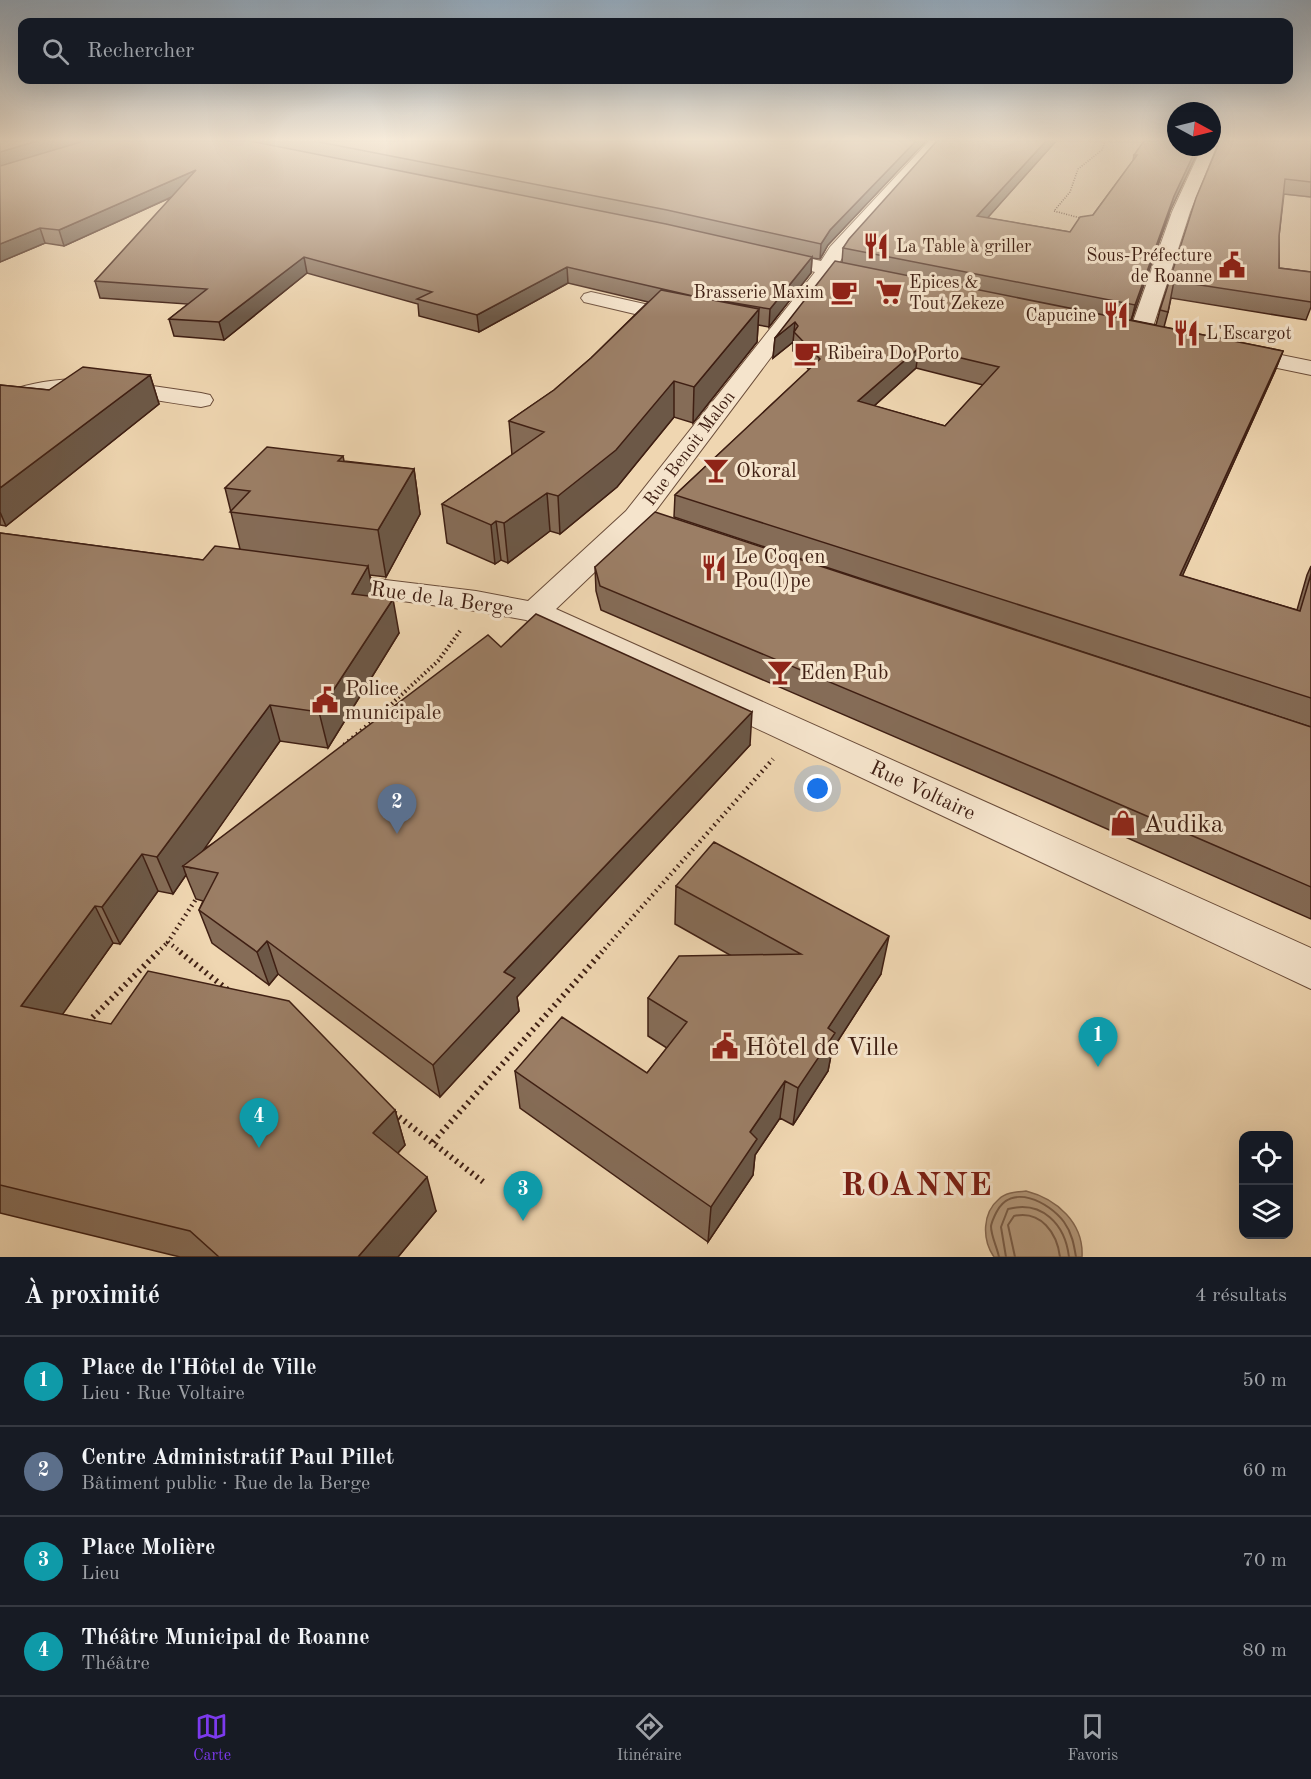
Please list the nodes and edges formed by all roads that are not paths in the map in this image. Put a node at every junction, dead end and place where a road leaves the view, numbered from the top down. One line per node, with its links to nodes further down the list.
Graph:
1 (882, 200): 4 (street, Rue Benoit Malon)
2 (1186, 200): 9 (street)
3 (759, 252): 4 (street)
4 (831, 260): 5 (street); 15 (street, Rue Benoit Malon)
5 (890, 283)
6 (591, 297): 7 (street)
7 (703, 323)
8 (1117, 329): 9 (street)
9 (1140, 333): 10 (street)
10 (1163, 338)
11 (1220, 350): 12 (street)
12 (1311, 368)
13 (201, 400): 14 (street)
14 (0, 404)
15 (636, 517): 16 (street); 18 (street, Rue Benoit Malon)
16 (721, 545)
17 (300, 578): 18 (street, Rue de la Berge)
18 (535, 612): 19 (street, Rue Voltaire)
19 (1311, 969)

